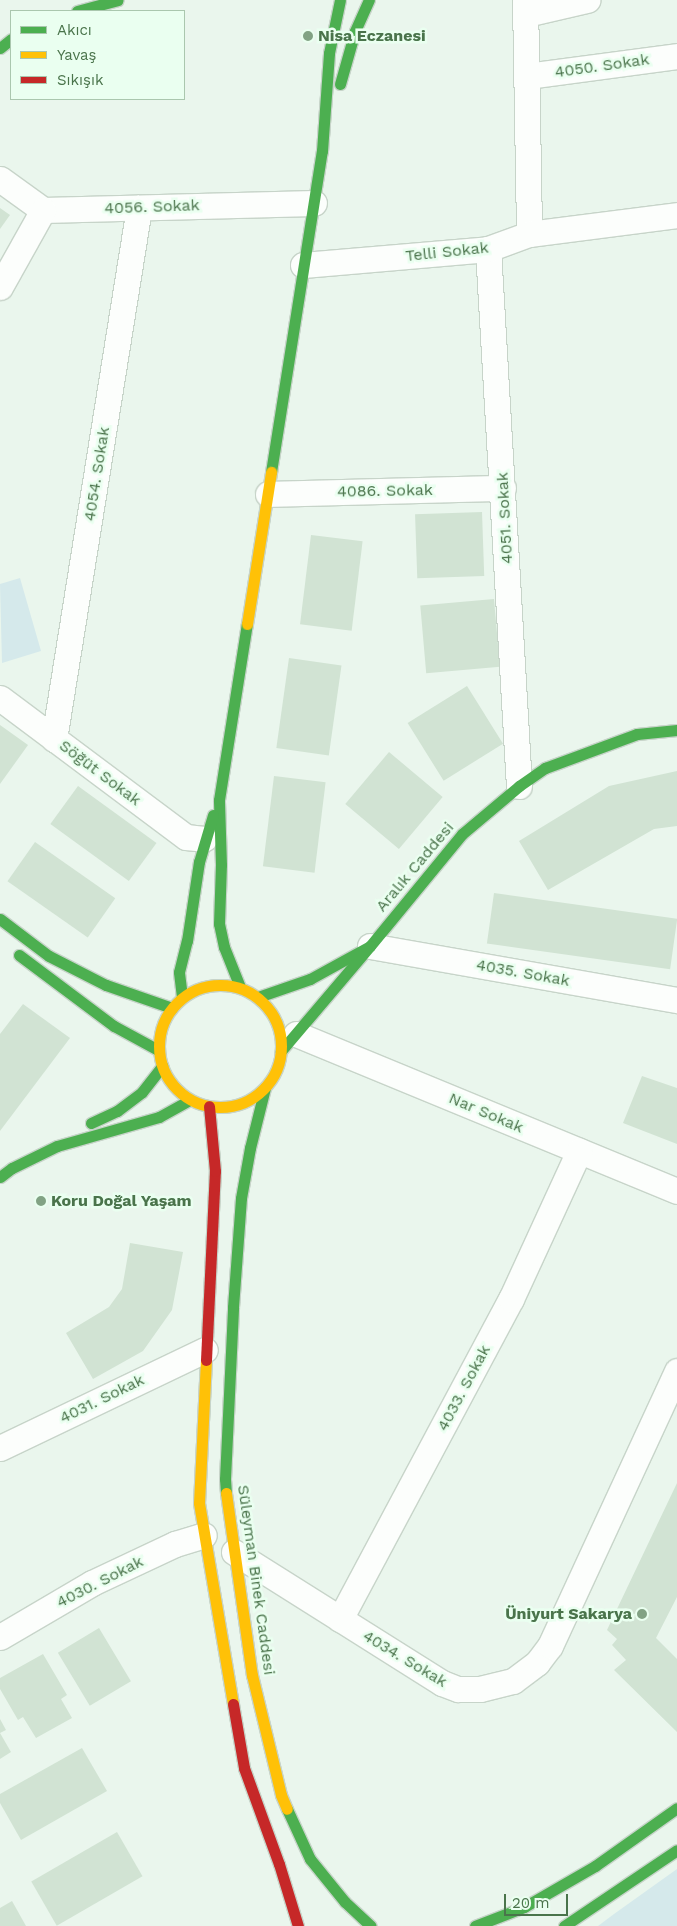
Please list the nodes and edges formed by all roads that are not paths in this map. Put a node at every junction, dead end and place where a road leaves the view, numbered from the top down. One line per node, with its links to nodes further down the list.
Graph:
1 (118, 0): 6 (street)
2 (340, 0): 8 (street)
3 (370, 0): 11 (street)
4 (587, 0): 5 (street)
5 (526, 7): 10 (street)
6 (81, 10)
7 (325, 17): 8 (street)
8 (329, 52): 11 (street)
9 (677, 56): 10 (street, 4050. Sokak)
10 (527, 76): 17 (street)
11 (322, 150): 13 (street)
12 (0, 179): 15 (street)
13 (314, 202): 14 (street, 4056. Sokak); 19 (street)
14 (140, 208): 15 (street, 4056. Sokak); 25 (street, 4054. Sokak)
15 (43, 210): 20 (street)
16 (677, 214): 17 (street, Telli Sokak)
17 (529, 234): 18 (street, Telli Sokak)
18 (488, 249): 19 (street, Telli Sokak); 21 (street, 4051. Sokak)
19 (303, 265): 22 (street)
20 (0, 287)
21 (503, 488): 22 (street, 4086. Sokak); 26 (street, 4051. Sokak)
22 (268, 494): 27 (street)
23 (0, 698): 25 (street, Söğüt Sokak)
24 (677, 730): 26 (street, Aralık Caddesi)
25 (54, 739): 28 (street, Söğüt Sokak)
26 (519, 786): 31 (street, Aralık Caddesi)
27 (219, 800): 28 (street); 32 (street)
28 (204, 839): 33 (street)
29 (0, 919): 36 (street)
30 (8, 946): 38 (street)
31 (370, 946): 34 (street); 35 (street, 4035. Sokak); 37 (street, Aralık Caddesi)
32 (240, 987): 33 (street); 34 (street)
33 (182, 997): 36 (street)
34 (258, 997): 37 (street)
35 (677, 1000)
36 (172, 1008): 38 (street)
37 (289, 1042): 40 (street); 44 (street, Nar Sokak)
38 (158, 1050): 39 (street)
39 (162, 1066): 41 (street); 43 (street)
40 (265, 1088): 42 (street); 51 (street, Süleyman Binek Caddesi)
41 (190, 1100): 42 (street); 43 (street)
42 (209, 1106): 47 (street)
43 (57, 1146): 45 (street)
44 (579, 1151): 46 (street, Nar Sokak); 52 (street, 4033. Sokak)
45 (0, 1177)
46 (677, 1191)
47 (205, 1350): 49 (street, 4031. Sokak); 50 (street)
48 (677, 1371): 52 (street, 4034. Sokak)
49 (0, 1448)
50 (204, 1535): 53 (street, 4030. Sokak); 56 (street)
51 (234, 1552): 52 (street, 4034. Sokak); 57 (street, Süleyman Binek Caddesi)
52 (340, 1620)
53 (0, 1637)
54 (677, 1808): 58 (street)
55 (677, 1850): 59 (street)
56 (298, 1926)
57 (371, 1926)
58 (475, 1926)
59 (564, 1926)

